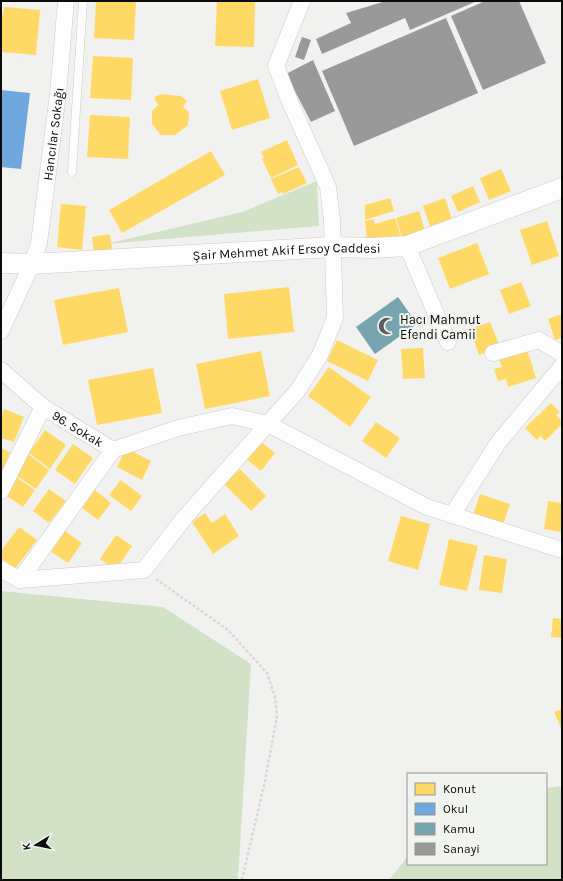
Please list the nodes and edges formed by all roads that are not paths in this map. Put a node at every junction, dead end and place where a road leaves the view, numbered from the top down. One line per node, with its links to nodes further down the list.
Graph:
1 (66, 1): 9 (street, Hancılar Sokağı)
2 (83, 1): 4 (lane)
3 (302, 1): 7 (street)
4 (72, 172)
5 (562, 188): 6 (street, Şair Mehmet Akif Ersoy Caddesi)
6 (407, 246): 7 (street, Şair Mehmet Akif Ersoy Caddesi); 11 (street)
7 (333, 247): 9 (street, Şair Mehmet Akif Ersoy Caddesi); 17 (street)
8 (1, 263): 9 (street, Şair Mehmet Akif Ersoy Caddesi)
9 (32, 264): 10 (street, Hancılar Sokağı)
10 (1, 331)
11 (448, 342)
12 (493, 353): 13 (street)
13 (562, 354)
14 (562, 366): 20 (street)
15 (1, 370): 16 (street, 96. Sokak)
16 (43, 407): 18 (street, 96. Sokak); 19 (street)
17 (268, 424): 18 (street); 20 (street); 23 (street)
18 (113, 450): 23 (street)
19 (1, 491)
20 (452, 515): 21 (street)
21 (562, 550)
22 (1, 569): 23 (street)
23 (20, 580)

